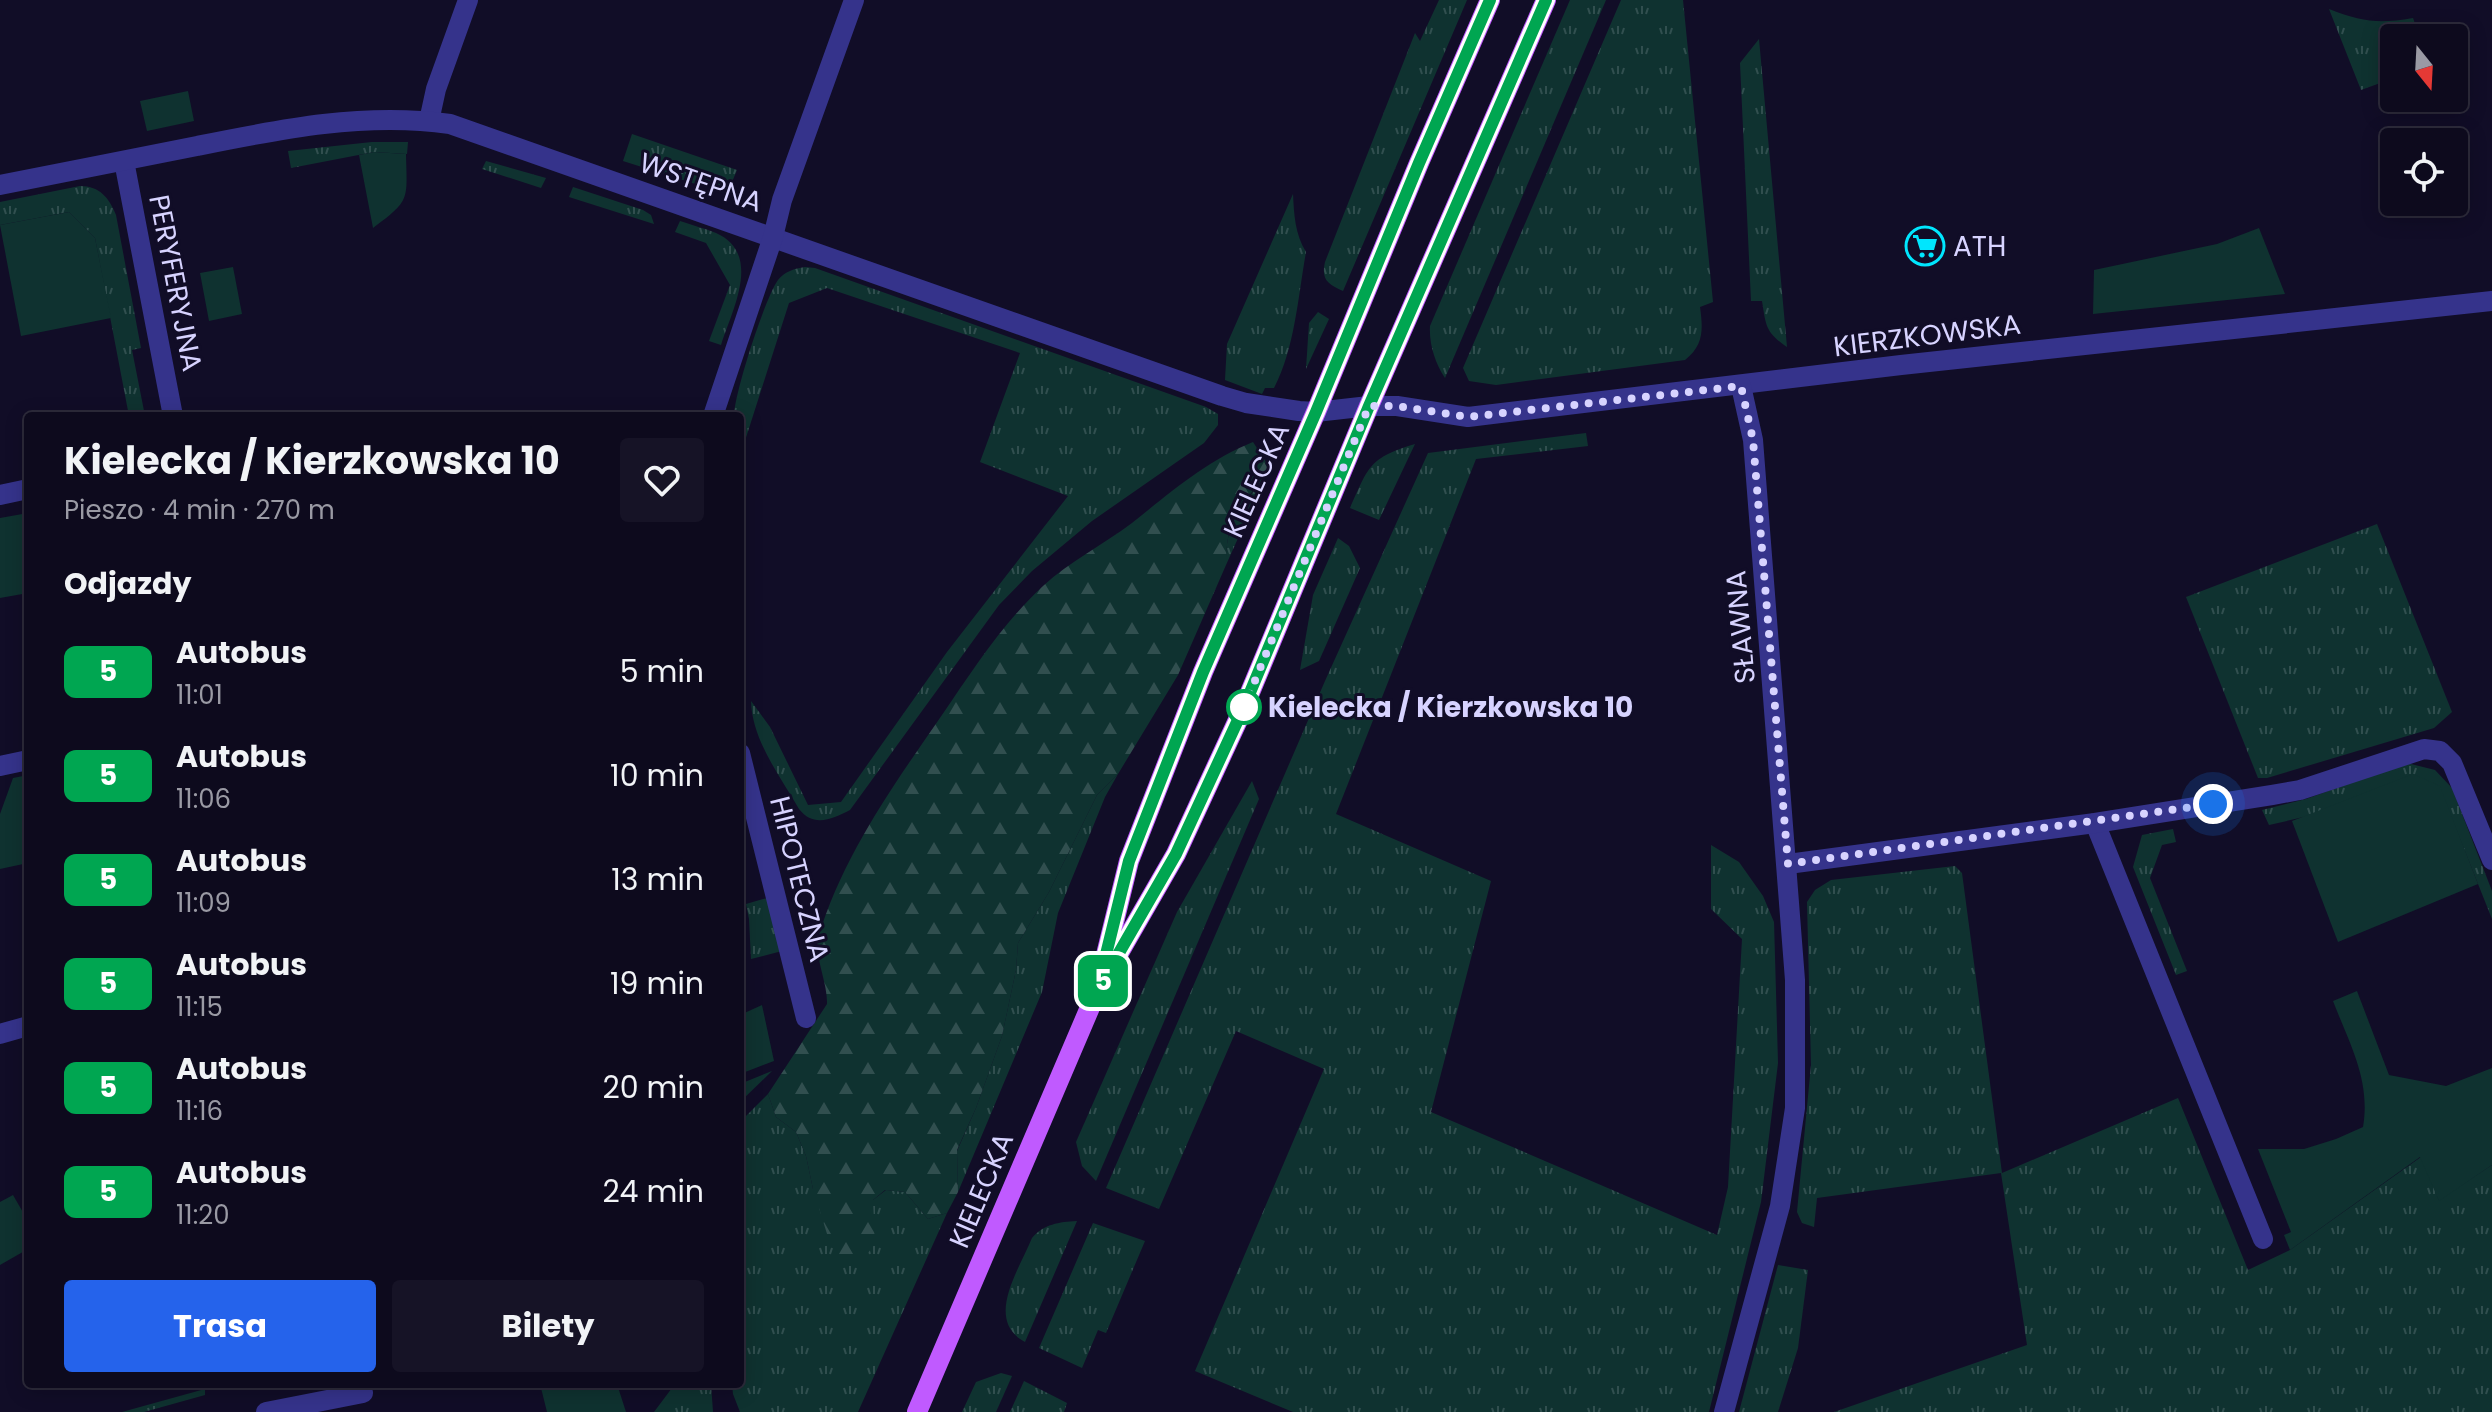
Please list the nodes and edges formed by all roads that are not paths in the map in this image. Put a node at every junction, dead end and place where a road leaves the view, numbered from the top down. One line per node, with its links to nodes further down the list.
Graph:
1 (468, 0): 5 (street)
2 (854, 0): 8 (street)
3 (1490, 0): 14 (main road, KIELECKA)
4 (1546, 0): 11 (main road, KIELECKA)
5 (429, 121): 6 (street, WSTĘPNA); 8 (street, WSTĘPNA)
6 (124, 161): 7 (street, WSTĘPNA); 12 (street, PERYFERYJNA)
7 (0, 185)
8 (773, 237): 13 (street); 14 (street, WSTĘPNA)
9 (2492, 301): 10 (street, KIERZKOWSKA)
10 (1741, 386): 11 (street, KIERZKOWSKA); 22 (street, SŁAWNA)
11 (1369, 406): 14 (street, WSTĘPNA); 23 (main road, KIELECKA)
12 (172, 412)
13 (714, 412)
14 (1316, 412): 23 (main road, KIELECKA)
15 (24, 490): 16 (street)
16 (0, 495)
17 (24, 761): 18 (street)
18 (0, 766)
19 (744, 769): 24 (street, HIPOTECZNA)
20 (2095, 823): 21 (street); 22 (street); 27 (street)
21 (2492, 860)
22 (1788, 864): 31 (street, SŁAWNA)
23 (1097, 991): 30 (main road, KIELECKA)
24 (806, 1018)
25 (24, 1027): 26 (street)
26 (0, 1034)
27 (2263, 1239)
28 (364, 1396): 29 (street)
29 (266, 1412)
30 (917, 1412)
31 (1724, 1412)

